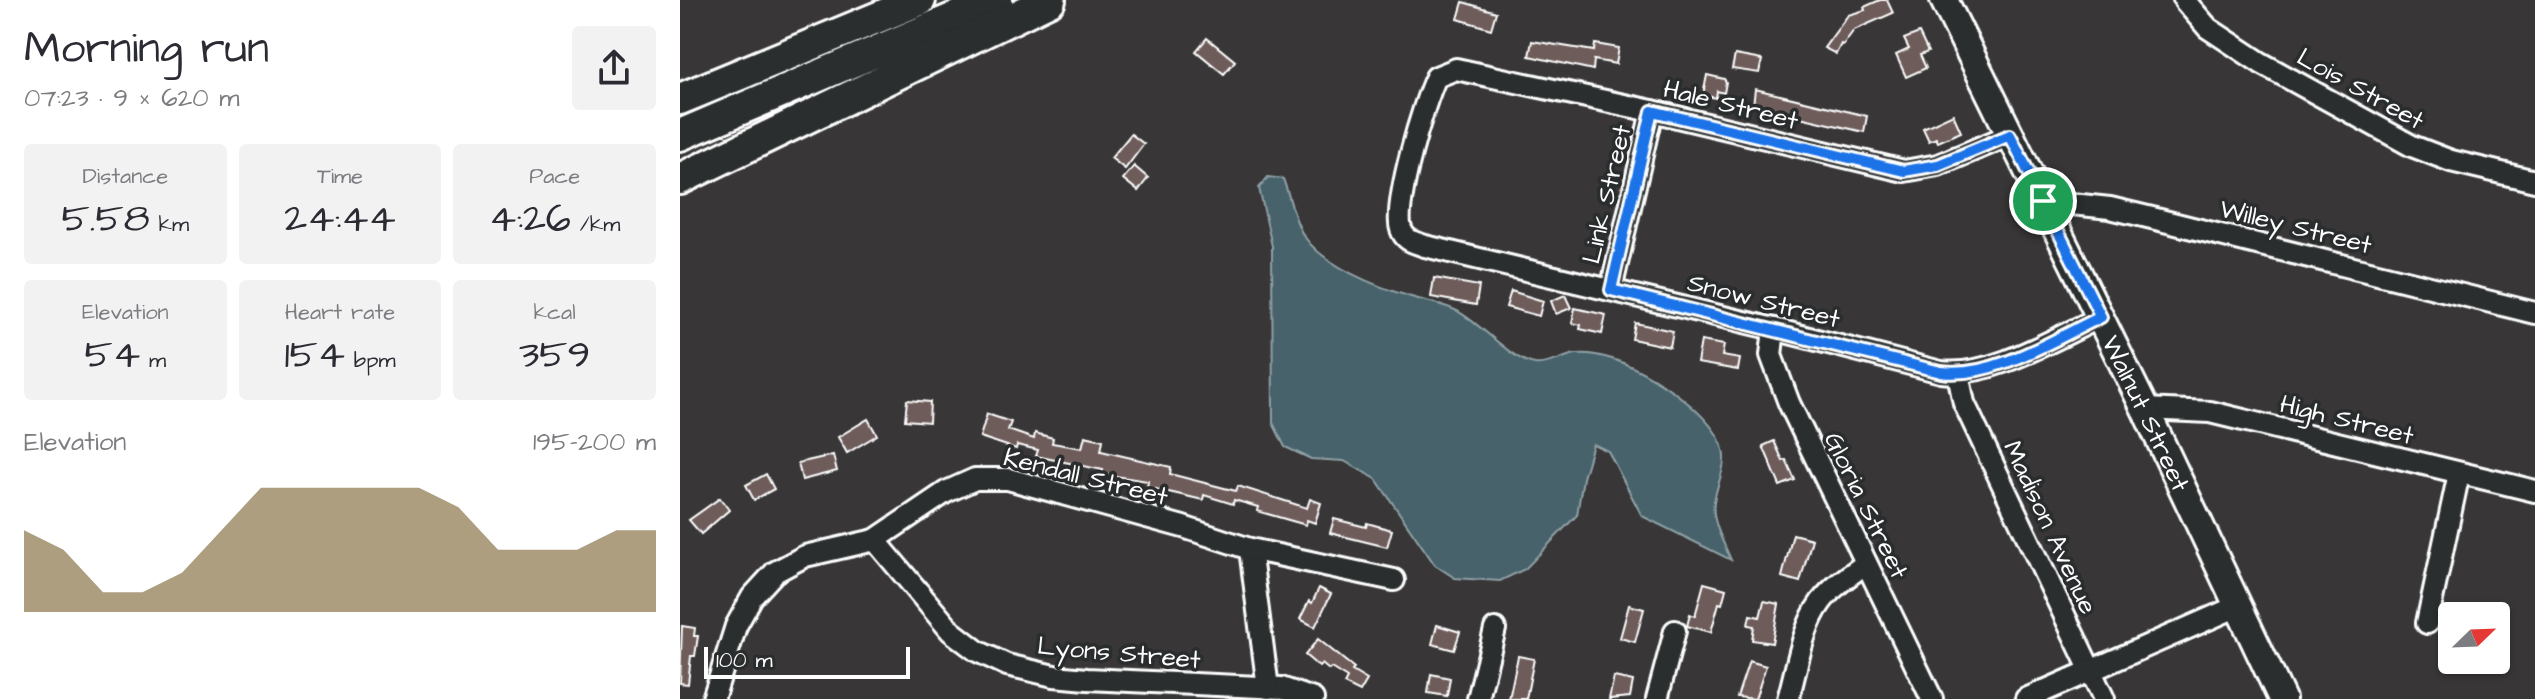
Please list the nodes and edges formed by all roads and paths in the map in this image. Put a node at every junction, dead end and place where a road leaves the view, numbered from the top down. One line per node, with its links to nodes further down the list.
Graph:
1 (920, 0): 6 (highway)
2 (997, 0): 10 (highway)
3 (1050, 0): 12 (highway)
4 (1944, 0): 11 (main road, Walnut Street)
5 (2184, 0): 13 (street, Lois Street)
6 (768, 62): 7 (highway); 8 (highway)
7 (680, 78)
8 (680, 99)
9 (1652, 111): 11 (street, Hale Street); 15 (street, Hale Street); 16 (street, Link Street)
10 (680, 135)
11 (2010, 135): 14 (main road, Walnut Street)
12 (680, 179)
13 (2535, 181)
14 (2043, 201): 17 (street, Willey Street); 18 (main road, Walnut Street)
15 (1407, 240): 16 (street, Snow Street)
16 (1611, 290): 19 (street, Snow Street)
17 (2535, 313)
18 (2101, 317): 20 (street, Snow Street); 21 (main road, Walnut Street)
19 (1774, 329): 20 (street, Snow Street); 26 (street, Gloria Street)
20 (1958, 374): 32 (street, Madison Avenue)
21 (2145, 409): 22 (street, High Street); 28 (main road, Walnut Street)
22 (2459, 473): 23 (street, High Street); 29 (street)
23 (2535, 491)
24 (875, 540): 25 (street, Kendall Street); 33 (street, Lyons Street); 34 (street)
25 (1250, 549): 27 (street, Kendall Street); 33 (street)
26 (1865, 564): 38 (street); 39 (street, Gloria Street)
27 (1394, 580)
28 (2238, 606): 32 (street); 42 (main road, Walnut Street)
29 (2427, 623)
30 (1495, 629): 36 (street)
31 (1675, 631): 37 (street)
32 (2090, 670): 40 (street); 41 (street, Madison Avenue)
33 (1268, 688): 35 (street, Lyons Street)
34 (713, 699)
35 (1313, 699)
36 (1478, 699)
37 (1657, 699)
38 (1788, 699)
39 (1932, 699)
40 (2026, 699)
41 (2104, 699)
42 (2282, 699)

